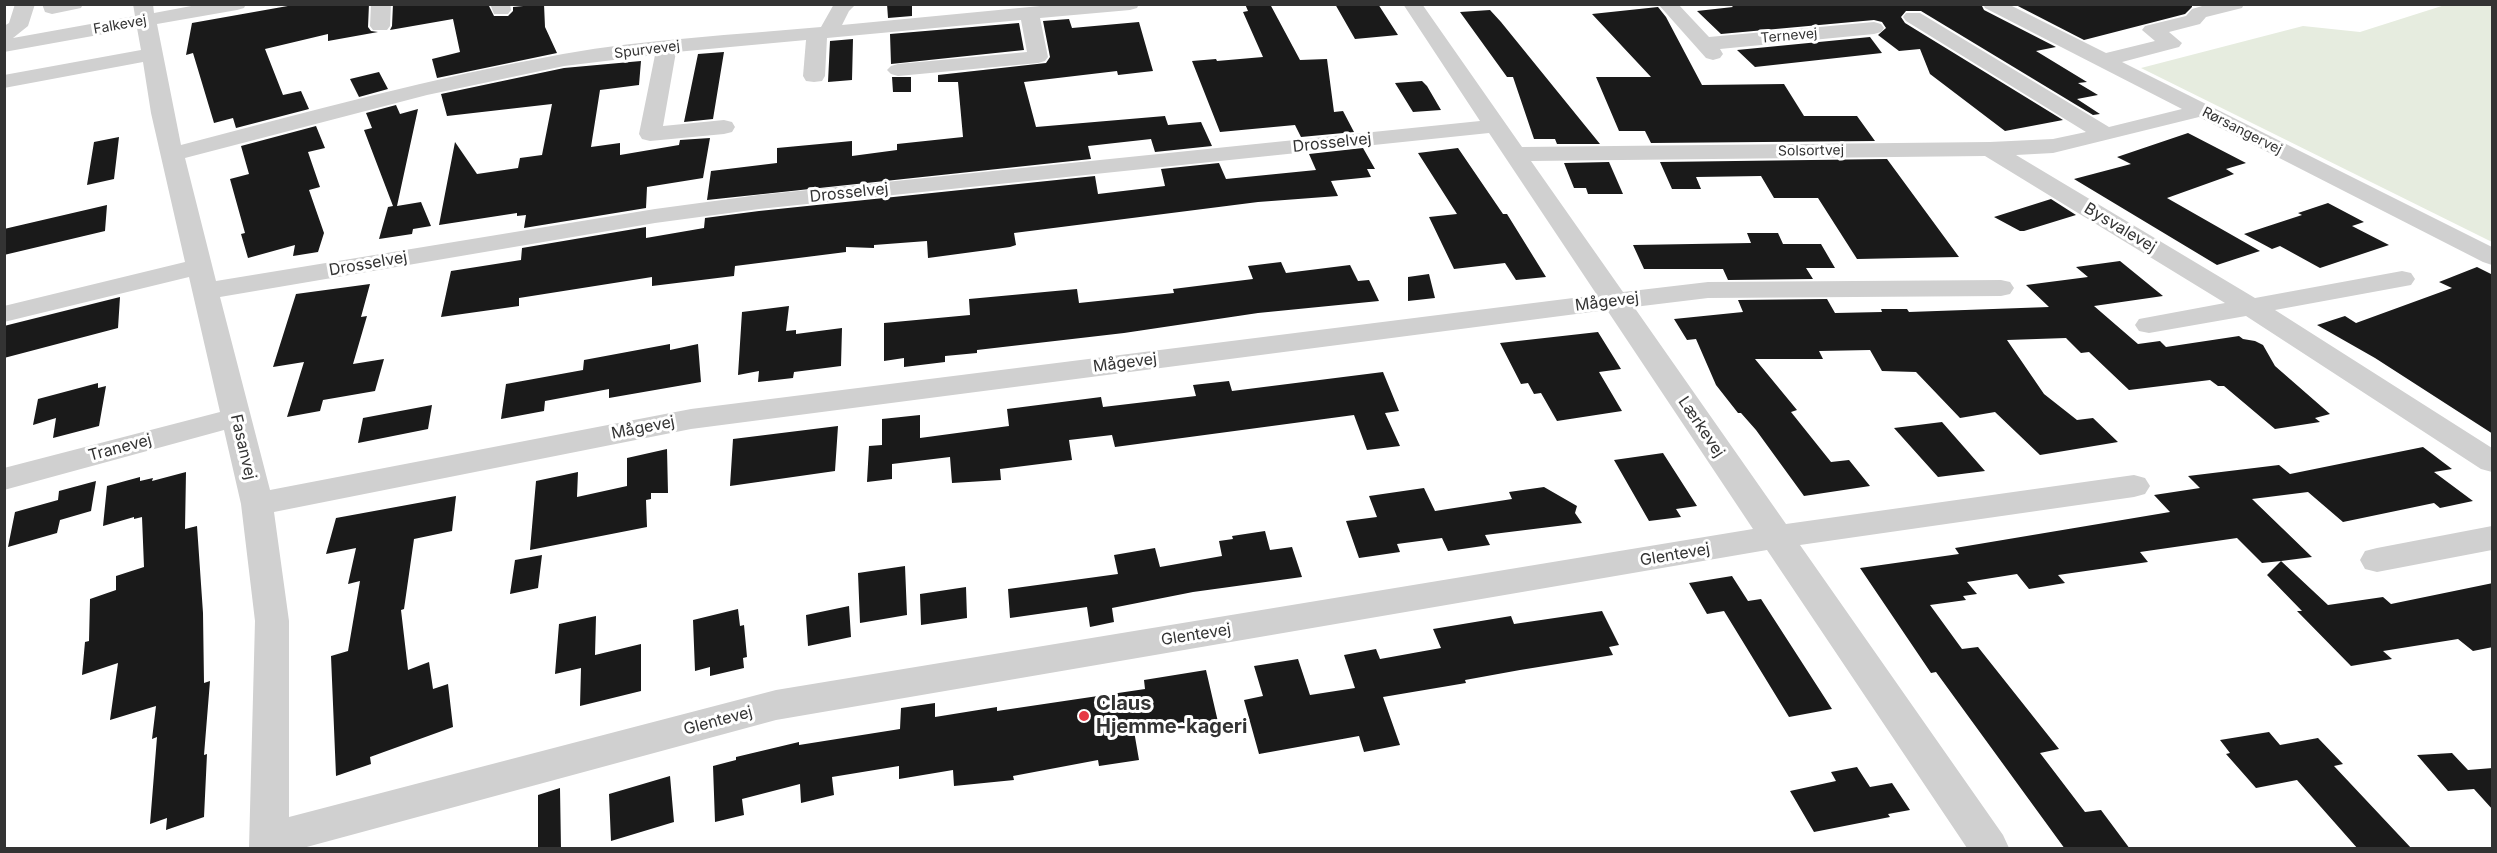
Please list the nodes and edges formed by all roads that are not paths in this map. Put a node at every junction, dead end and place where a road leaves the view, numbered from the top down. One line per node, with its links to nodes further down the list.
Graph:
1 (25, 4): 19 (street)
2 (52, 4): 3 (street)
3 (74, 4)
4 (237, 4): 13 (street, Falkevej)
5 (381, 4): 16 (street)
6 (847, 4): 18 (street)
7 (1130, 4): 14 (street, Spurvevej)
8 (1412, 4): 28 (street, Lærkevej)
9 (1677, 4): 12 (street, Ternevej)
10 (1992, 4): 23 (street, Rørsangervej)
11 (2235, 4): 23 (street)
12 (1667, 5): 17 (street, Ternevej)
13 (144, 12): 20 (street, Falkevej); 22 (street, Fasanvej)
14 (1029, 14): 18 (street, Spurvevej); 24 (street)
15 (1913, 17): 30 (street)
16 (380, 26)
17 (1874, 28)
18 (822, 32): 21 (street, Spurvevej); 25 (street)
19 (4, 35)
20 (4, 46)
21 (668, 47): 29 (street); 32 (street, Spurvevej)
22 (151, 54): 26 (street); 32 (street, Fasanvej)
23 (2104, 60): 27 (street, Rørsangervej)
24 (898, 70)
25 (814, 76)
26 (4, 82)
27 (2202, 110): 30 (street, Solsortvej); 34 (street, Rørsangervej)
28 (1496, 126): 33 (street, Lærkevej); 35 (street, Drosselvej)
29 (724, 127)
30 (2106, 135): 31 (street, Solsortvej)
31 (1990, 149): 33 (street, Solsortvej); 39 (street, Bysvalevej)
32 (173, 154): 35 (street, Fasanvej)
33 (1514, 154): 38 (street, Lærkevej)
34 (2493, 256)
35 (203, 278): 40 (street, Drosselvej); 42 (street, Fasanvej)
36 (2402, 279): 39 (street)
37 (2001, 288): 38 (street, Mågevej)
38 (1615, 301): 46 (street, Mågevej); 47 (street, Lærkevej)
39 (2251, 307): 41 (street); 43 (street, Bysvalevej)
40 (4, 314)
41 (2149, 326)
42 (236, 417): 44 (street, Tranevej); 46 (street, Fasanvej)
43 (2493, 462)
44 (4, 479)
45 (2134, 486): 47 (street, Glentevej)
46 (257, 504): 50 (street, Fasanvej)
47 (1777, 537): 50 (street, Glentevej); 51 (street, Lærkevej)
48 (2493, 538): 49 (street)
49 (2377, 560)
50 (269, 844)
51 (1989, 849)

